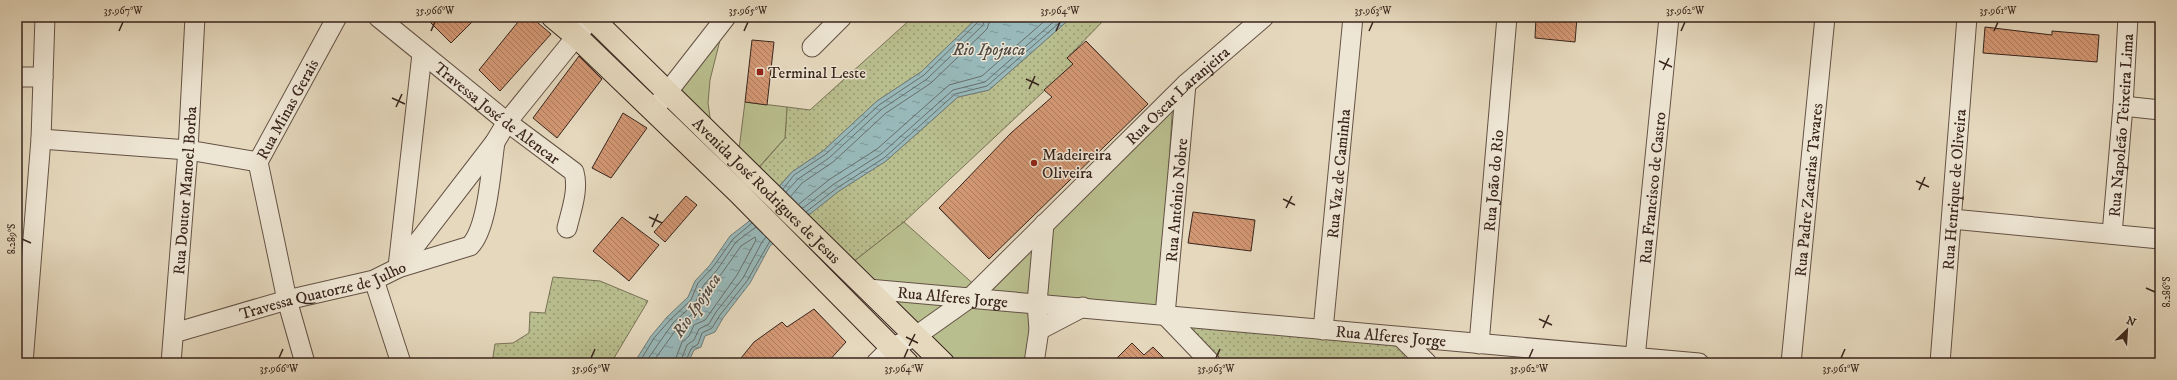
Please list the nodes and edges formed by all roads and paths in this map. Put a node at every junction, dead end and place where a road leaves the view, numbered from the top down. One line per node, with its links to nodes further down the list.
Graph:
1 (45, 17): 20 (street)
2 (194, 17): 28 (street, Rua Doutor Manoel Borba)
3 (337, 17): 29 (street, Rua Minas Gerais)
4 (378, 17): 18 (street, Travessa José de Alencar)
5 (553, 17): 16 (main road, Avenida José Rodrigues de Jesus)
6 (592, 17): 16 (street); 22 (main road, Avenida José Rodrigues de Jesus)
7 (726, 17): 22 (street)
8 (842, 17): 17 (street)
9 (1264, 17): 21 (street, Rua Oscar Laranjeira)
10 (1352, 17): 45 (street, Rua Vaz de Caminha)
11 (1507, 17): 49 (street, Rua João do Rio)
12 (1669, 17): 51 (street, Rua Francisco de Castro)
13 (1825, 17): 62 (street, Rua Padre Zacarias Tavares)
14 (1967, 17): 31 (street, Rua Henrique de Oliveira)
15 (2128, 17): 23 (street, Rua Napoleão Teixeira Lima)
16 (577, 36): 22 (main road, Avenida José Rodrigues de Jesus); 25 (street)
17 (812, 47)
18 (422, 54): 25 (street, Travessa José de Alencar); 36 (street)
19 (17, 77): 20 (street)
20 (43, 77): 26 (street)
21 (1186, 84): 32 (street, Rua Oscar Laranjeira); 43 (street, Rua Antônio Nobre)
22 (660, 102): 30 (main road, Avenida José Rodrigues de Jesus)
23 (2123, 106): 24 (street); 34 (street, Rua Napoleão Teixeira Lima)
24 (2160, 110)
25 (507, 122): 27 (street); 33 (street, Travessa José de Alencar)
26 (41, 139): 28 (street); 53 (street)
27 (495, 142): 36 (street); 36 (street, Travessa Quatorze de Julho)
28 (188, 150): 29 (street); 46 (street, Rua Doutor Manoel Borba)
29 (258, 162): 40 (street, Rua Minas Gerais)
30 (745, 184): 38 (main road, Avenida José Rodrigues de Jesus); 50 (main road, Avenida José Rodrigues de Jesus)
31 (1952, 219): 34 (street); 63 (street, Rua Henrique de Oliveira)
32 (1044, 224): 39 (street, Rua Oscar Laranjeira); 41 (street)
33 (567, 228)
34 (2112, 234): 35 (street)
35 (2160, 239)
36 (398, 268): 37 (street, Travessa Quatorze de Julho)
37 (374, 280): 40 (street, Travessa Quatorze de Julho); 56 (street)
38 (868, 289): 39 (street, Rua Alferes Jorge); 47 (main road, Avenida José Rodrigues de Jesus)
39 (971, 297): 41 (street, Rua Alferes Jorge); 47 (street, Rua Oscar Laranjeira)
40 (288, 300): 46 (street, Travessa Quatorze de Julho); 55 (street, Rua Minas Gerais)
41 (1037, 303): 42 (street, Rua Alferes Jorge); 44 (street)
42 (1083, 307): 43 (street, Rua Alferes Jorge); 44 (street)
43 (1165, 315): 45 (street, Rua Alferes Jorge); 60 (street)
44 (1038, 330): 59 (street)
45 (1323, 330): 48 (street, Rua Alferes Jorge)
46 (174, 333): 54 (street, Rua Doutor Manoel Borba)
47 (916, 336): 50 (street, Rua Oscar Laranjeira); 58 (main road, Avenida José Rodrigues de Jesus)
48 (1401, 337): 49 (street, Rua Alferes Jorge); 52 (street)
49 (1479, 344): 51 (street, Rua Alferes Jorge)
50 (884, 358): 57 (main road, Avenida José Rodrigues de Jesus)
51 (1634, 358): 61 (street, Rua Alferes Jorge)
52 (1416, 359)
53 (23, 363)
54 (171, 363)
55 (305, 363)
56 (401, 363)
57 (907, 363)
58 (943, 363)
59 (1034, 363)
60 (1211, 363)
61 (1699, 363)
62 (1791, 363)
63 (1940, 363)

